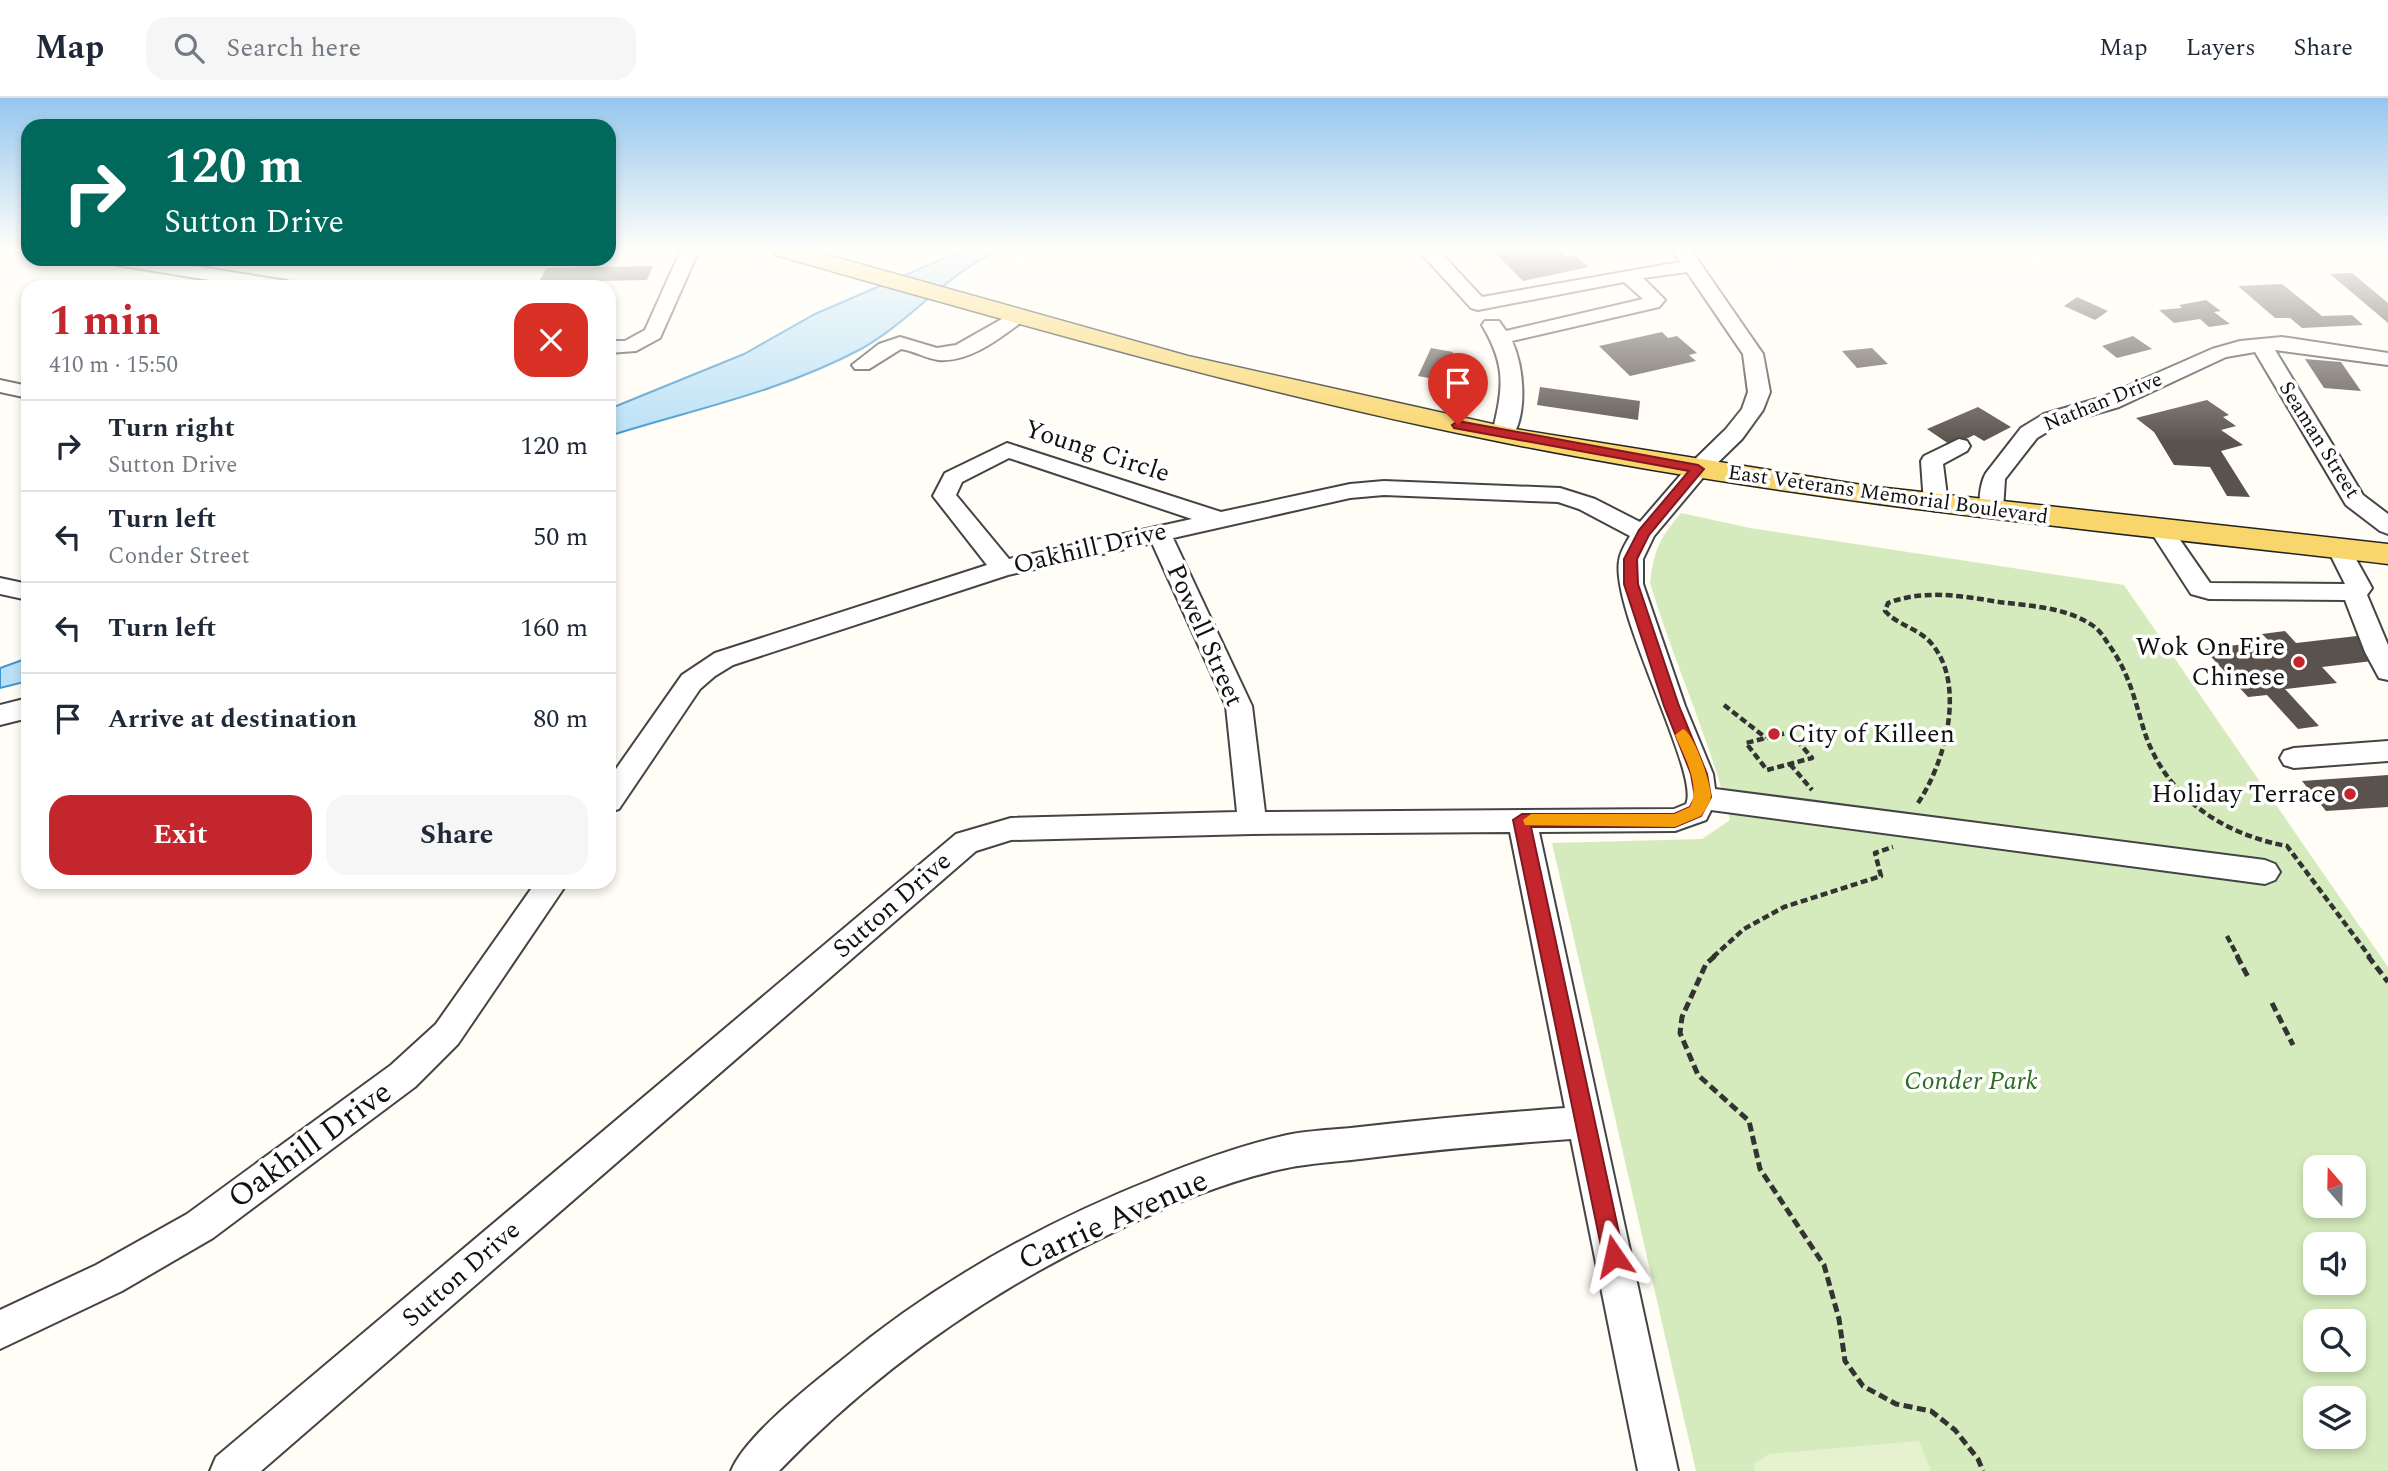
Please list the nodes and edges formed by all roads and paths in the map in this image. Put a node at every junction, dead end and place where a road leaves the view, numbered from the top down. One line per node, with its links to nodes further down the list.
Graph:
1 (662, 314): 9 (street)
2 (1006, 314): 6 (main road, East Veterans Memorial Boulevard)
3 (1485, 314): 7 (street)
4 (1604, 314): 7 (street)
5 (1726, 314): 16 (street)
6 (1016, 317): 11 (street); 14 (main road, East Veterans Memorial Boulevard)
7 (1500, 338): 14 (street)
8 (2261, 344): 10 (street, Nathan Drive); 18 (street, Nathan Drive); 20 (street, Seaman Street)
9 (616, 347)
10 (2388, 359)
11 (862, 365)
12 (0, 386): 13 (street)
13 (21, 390)
14 (1503, 434): 16 (main road, East Veterans Memorial Boulevard)
15 (1959, 446): 17 (street)
16 (1698, 469): 17 (main road, East Veterans Memorial Boulevard); 23 (street)
17 (1936, 504): 18 (main road, East Veterans Memorial Boulevard)
18 (1991, 510): 21 (main road, East Veterans Memorial Boulevard)
19 (1216, 519): 22 (street, Oakhill Drive); 23 (street, Oakhill Drive); 26 (street, Young Circle)
20 (2388, 526)
21 (2161, 529): 24 (main road, East Veterans Memorial Boulevard); 29 (street)
22 (1159, 532): 26 (street, Oakhill Drive); 40 (street, Powell Street)
23 (1643, 533): 37 (street)
24 (2339, 548): 25 (main road, East Veterans Memorial Boulevard); 29 (street)
25 (2388, 554)
26 (1003, 568): 38 (street, Oakhill Drive)
27 (0, 586): 28 (street)
28 (21, 590)
29 (2354, 592): 30 (street)
30 (2388, 671)
31 (1724, 705): 34 (path)
32 (21, 710): 33 (street)
33 (0, 715)
34 (1766, 738): 34 (path)
35 (2388, 751): 36 (street)
36 (2294, 758)
37 (1701, 786): 39 (street, Sutton Drive); 41 (street)
38 (616, 791)
39 (1522, 820): 40 (street, Sutton Drive); 49 (street)
40 (1252, 823): 51 (street, Sutton Drive)
41 (1902, 823): 42 (street); 46 (path); 54 (path)
42 (2265, 872)
43 (547, 889): 50 (street, Oakhill Drive)
44 (2227, 936): 45 (path)
45 (2248, 977)
46 (2388, 982)
47 (2272, 1003): 48 (path)
48 (2293, 1045)
49 (1586, 1122): 52 (street, Carrie Avenue); 53 (street)
50 (0, 1330)
51 (230, 1471)
52 (751, 1471)
53 (1658, 1471)
54 (1983, 1471)

